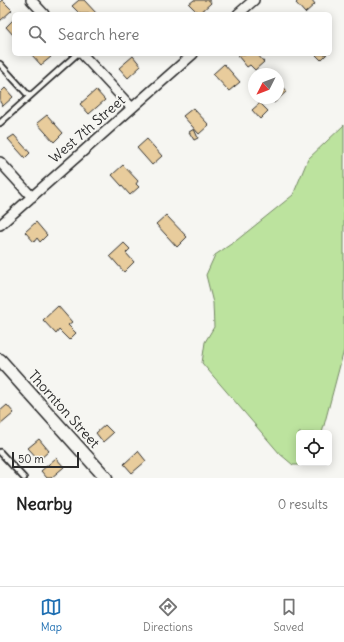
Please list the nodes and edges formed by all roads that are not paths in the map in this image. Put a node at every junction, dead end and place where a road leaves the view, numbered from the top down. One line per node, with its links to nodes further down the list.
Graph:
1 (31, 0): 3 (street)
2 (254, 0): 4 (street)
3 (42, 12)
4 (240, 12)
5 (75, 56): 9 (lane)
6 (84, 56): 10 (street)
7 (191, 56): 10 (street, West 7th Street)
8 (0, 64): 9 (lane)
9 (29, 96): 11 (lane)
10 (132, 108): 13 (street, West 7th Street)
11 (0, 123)
12 (0, 162): 13 (street)
13 (32, 197): 14 (street, West 7th Street)
14 (0, 225)
15 (0, 360): 18 (street, Thornton Street)
16 (0, 452): 17 (lane)
17 (24, 478)
18 (106, 478)

